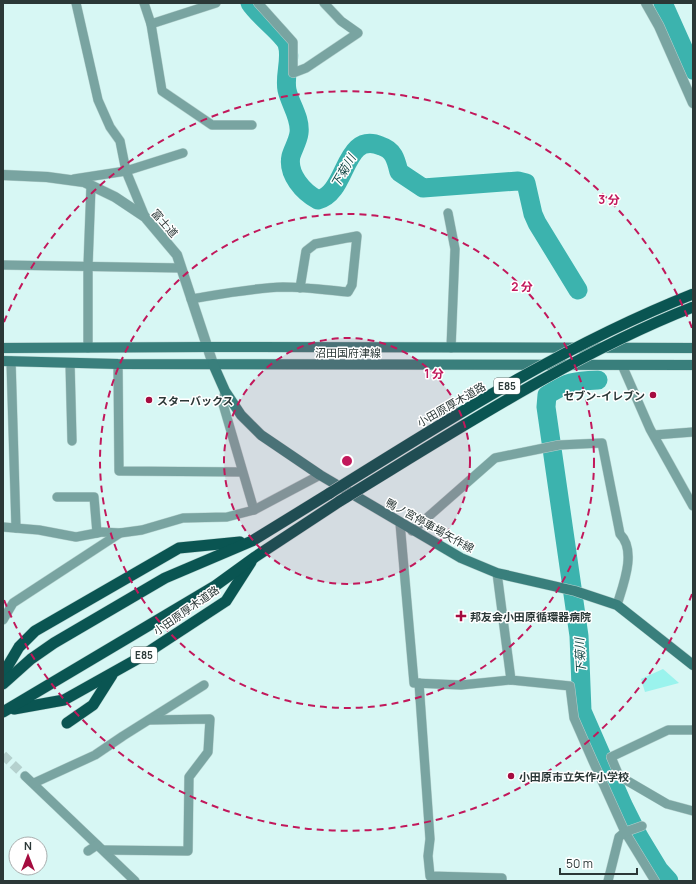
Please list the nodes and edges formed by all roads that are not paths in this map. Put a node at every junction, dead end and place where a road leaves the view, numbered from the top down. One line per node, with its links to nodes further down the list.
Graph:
1 (76, 3): 11 (street)
2 (144, 3): 7 (street)
3 (216, 3): 7 (street)
4 (258, 3): 5 (street)
5 (324, 3)
6 (646, 3): 8 (street)
7 (151, 24): 9 (street)
8 (693, 104)
9 (252, 125)
10 (183, 153): 11 (street)
11 (126, 171): 13 (street); 16 (street)
12 (3, 175): 13 (street, 富士道)
13 (73, 180): 14 (street, 富士道)
14 (91, 186): 16 (street, 富士道); 18 (street)
15 (448, 213): 27 (street)
16 (146, 217): 19 (street, 富士道)
17 (3, 265): 18 (street)
18 (88, 266): 19 (street); 26 (street)
19 (181, 268): 22 (street, 富士道)
20 (300, 288): 20 (street); 22 (street)
21 (693, 294): 50 (highway, 小田原厚木道路 / E85, bridge)
22 (191, 299): 24 (street, 富士道)
23 (693, 307): 51 (highway, 小田原厚木道路 / E85, bridge)
24 (206, 347): 26 (main road, 沼田国府津線); 27 (main road, 沼田国府津線); 32 (street, 富士道)
25 (3, 348): 26 (main road, 沼田国府津線)
26 (88, 348)
27 (451, 348): 28 (main road, 沼田国府津線)
28 (693, 348)
29 (7, 361): 30 (main road, 沼田国府津線); 46 (street)
30 (70, 363): 31 (main road, 沼田国府津線); 38 (street)
31 (118, 364): 32 (main road, 沼田国府津線); 39 (street)
32 (213, 364): 34 (main road, 沼田国府津線); 35 (main road, 鴨ノ宮停車場矢作線)
33 (693, 365): 34 (main road, 沼田国府津線)
34 (622, 366): 37 (street)
35 (225, 391): 39 (street); 40 (main road, 鴨ノ宮停車場矢作線)
36 (693, 432): 37 (street)
37 (654, 435): 42 (street)
38 (72, 441)
39 (242, 472): 43 (street)
40 (320, 475): 43 (street); 44 (main road, 鴨ノ宮停車場矢作線)
41 (57, 497): 48 (street)
42 (693, 506)
43 (254, 510): 49 (street)
44 (400, 523): 47 (main road, 鴨ノ宮停車場矢作線); 59 (street)
45 (3, 528): 46 (street)
46 (16, 528): 48 (street)
47 (412, 531): 52 (main road, 鴨ノ宮停車場矢作線); 53 (street)
48 (97, 533): 49 (street)
49 (120, 533): 54 (street)
50 (252, 540): 56 (highway, 小田原厚木道路 / E85); 60 (highway, 小田原厚木道路 / E85)
51 (255, 557): 57 (highway, 小田原厚木道路 / E85); 62 (highway, 小田原厚木道路 / E85)
52 (498, 573): 53 (main road, 鴨ノ宮停車場矢作線); 58 (street)
53 (617, 605): 55 (main road, 鴨ノ宮停車場矢作線)
54 (3, 620)
55 (693, 665)
56 (3, 674)
57 (112, 675): 62 (highway, 小田原厚木道路 / E85); 64 (highway)
58 (511, 680): 59 (street); 70 (street)
59 (419, 683): 74 (street)
60 (3, 684)
61 (204, 685): 63 (street)
62 (4, 711)
63 (150, 720): 67 (street); 71 (street)
64 (67, 723)
65 (693, 730): 68 (street)
66 (25, 776): 67 (street)
67 (34, 783): 71 (street)
68 (693, 811)
69 (642, 826): 70 (street)
70 (628, 831): 75 (street); 76 (street)
71 (100, 848): 72 (street); 73 (street)
72 (88, 851)
73 (135, 881)
74 (502, 881)
75 (608, 881)
76 (655, 881)

